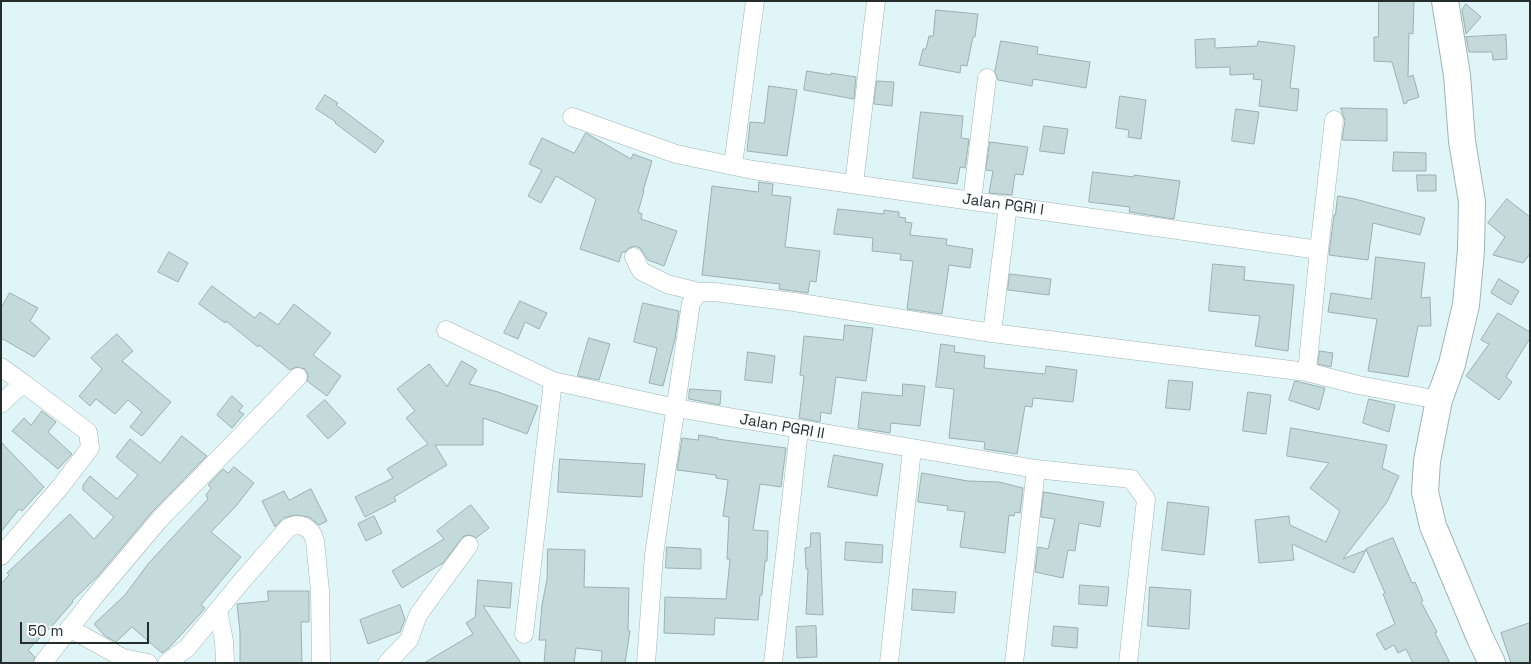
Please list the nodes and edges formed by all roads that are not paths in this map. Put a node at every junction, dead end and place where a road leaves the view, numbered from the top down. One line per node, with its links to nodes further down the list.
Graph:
1 (755, 1): 7 (street)
2 (876, 1): 8 (street)
3 (1446, 1): 21 (street)
4 (987, 78): 9 (street)
5 (572, 116): 7 (street, Jalan PGRI I)
6 (1334, 120): 11 (street)
7 (733, 165): 8 (street, Jalan PGRI I)
8 (854, 184): 9 (street, Jalan PGRI I)
9 (972, 201): 10 (street, Jalan PGRI I)
10 (1008, 205): 11 (street, Jalan PGRI I); 15 (street)
11 (1319, 250): 17 (street)
12 (634, 257): 13 (street)
13 (699, 292): 15 (street); 23 (street)
14 (446, 330): 19 (street, Jalan PGRI II)
15 (992, 333): 17 (street)
16 (1, 367): 20 (street)
17 (1307, 372): 21 (street)
18 (298, 377): 30 (street)
19 (553, 381): 23 (street, Jalan PGRI II); 31 (street)
20 (23, 382): 22 (street); 28 (street)
21 (1439, 400): 43 (street)
22 (1, 404)
23 (676, 408): 24 (street, Jalan PGRI II); 38 (street)
24 (799, 430): 25 (street, Jalan PGRI II); 39 (street)
25 (912, 449): 26 (street, Jalan PGRI II); 40 (street)
26 (1036, 469): 41 (street); 42 (street, Jalan PGRI II)
27 (469, 545): 37 (street)
28 (1, 556)
29 (218, 610): 34 (street); 35 (street); 36 (street)
30 (69, 628): 32 (street); 33 (street)
31 (524, 634)
32 (43, 663)
33 (147, 663)
34 (166, 663)
35 (225, 663)
36 (321, 663)
37 (387, 663)
38 (646, 663)
39 (773, 663)
40 (889, 663)
41 (1014, 663)
42 (1128, 663)
43 (1492, 663)

